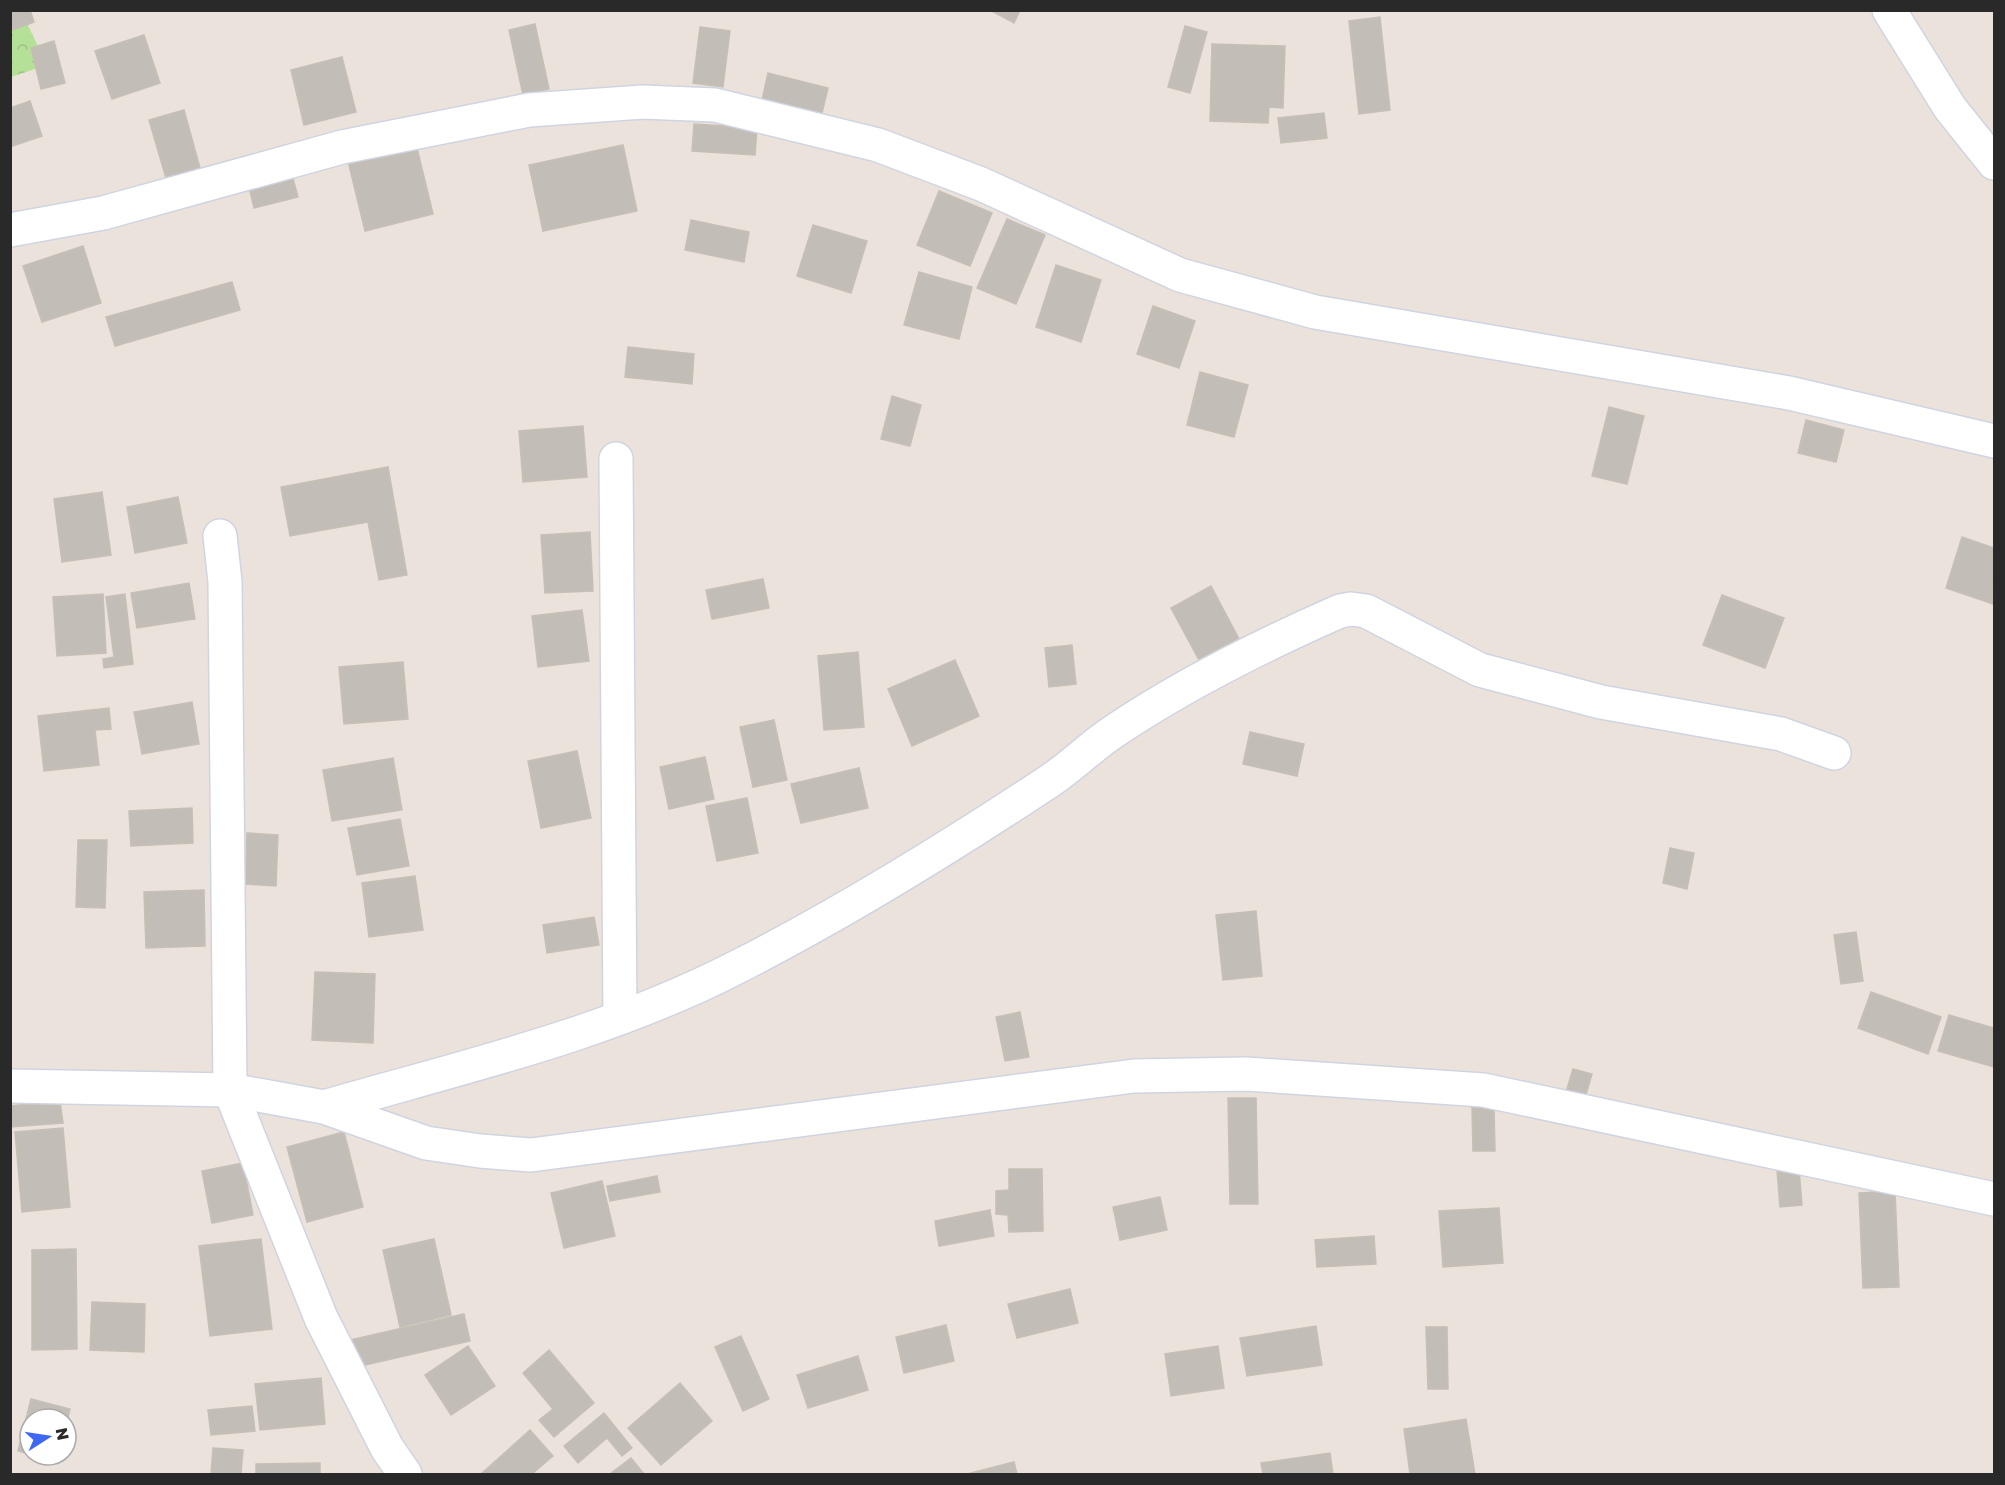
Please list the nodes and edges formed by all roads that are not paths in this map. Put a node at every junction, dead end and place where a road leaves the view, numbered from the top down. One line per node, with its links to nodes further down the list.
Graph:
1 (1888, 10): 2 (street)
2 (1995, 163)
3 (10, 230): 4 (street)
4 (1995, 441)
5 (616, 459): 8 (street)
6 (220, 536): 10 (street)
7 (1834, 753): 8 (street)
8 (620, 1017): 11 (street)
9 (10, 1086): 10 (street)
10 (230, 1090): 11 (street); 13 (street)
11 (324, 1107): 12 (street)
12 (1995, 1199)
13 (405, 1474)

